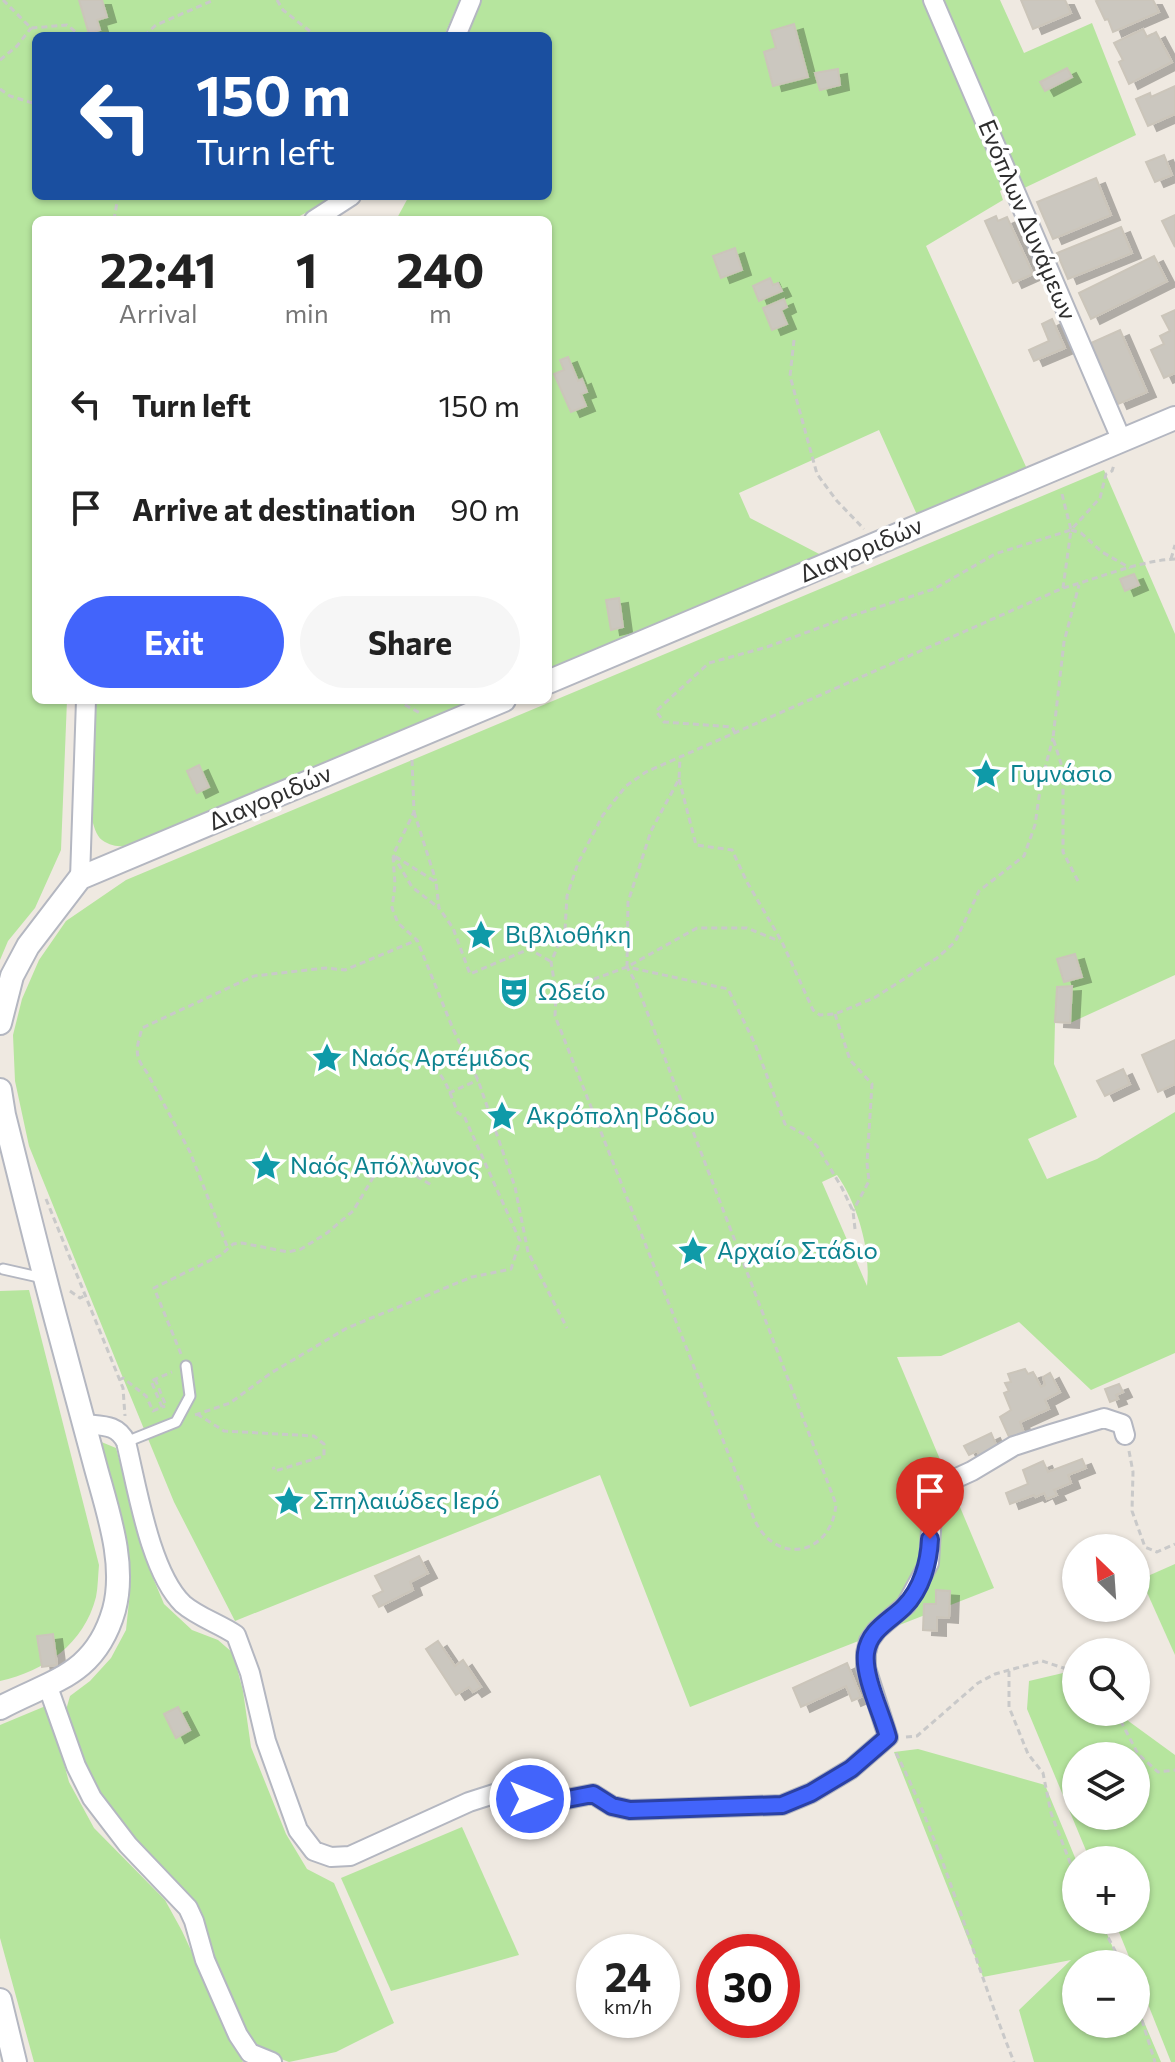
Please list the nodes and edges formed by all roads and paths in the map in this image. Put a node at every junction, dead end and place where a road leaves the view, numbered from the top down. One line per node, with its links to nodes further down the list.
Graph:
1 (3, 0): 7 (path)
2 (214, 0): 9 (path)
3 (277, 0): 6 (path)
4 (471, 0): 12 (street)
5 (933, 0): 20 (street, Ενόπλων Δυνάμεων)
6 (301, 25): 10 (path); 11 (path)
7 (31, 28): 8 (path); 13 (path)
8 (76, 32)
9 (148, 32)
10 (305, 32)
11 (311, 32)
12 (458, 32)
13 (0, 60)
14 (0, 89): 15 (path)
15 (32, 102)
16 (345, 200): 17 (street)
17 (320, 216)
18 (794, 340): 23 (path)
19 (1175, 418): 20 (street, Διαγοριδών)
20 (1122, 441): 22 (path); 23 (street, Διαγοριδών)
21 (1062, 494): 22 (path)
22 (1071, 530): 26 (path); 28 (path); 32 (path)
23 (877, 543): 29 (street, Διαγοριδών)
24 (1175, 545): 25 (path)
25 (1173, 559): 26 (path)
26 (1130, 568): 27 (path)
27 (1079, 583): 28 (path); 33 (path)
28 (1063, 588): 32 (path)
29 (552, 680)
30 (86, 704): 39 (street)
31 (494, 704): 39 (street, Διαγοριδών)
32 (735, 733): 34 (path)
33 (1053, 738): 40 (path); 48 (path)
34 (680, 758): 36 (path); 45 (path)
35 (412, 760): 37 (path)
36 (679, 779): 44 (path); 46 (path)
37 (414, 812): 38 (path); 41 (path)
38 (393, 855): 41 (path); 42 (path); 43 (path)
39 (80, 878): 49 (street)
40 (1078, 881)
41 (436, 882): 42 (path)
42 (439, 908): 45 (path)
43 (417, 940): 51 (path); 58 (path)
44 (782, 942): 46 (path); 48 (path)
45 (551, 962): 47 (path)
46 (627, 967): 47 (path); 47 (path); 56 (path)
47 (556, 993)
48 (835, 1014): 56 (path)
49 (0, 1023)
50 (392, 1062): 53 (path)
51 (478, 1080): 53 (path); 63 (path)
52 (0, 1091): 60 (street)
53 (449, 1093): 66 (path)
54 (433, 1186): 58 (path)
55 (42, 1187): 62 (path)
56 (853, 1211): 57 (path)
57 (855, 1229)
58 (228, 1246): 64 (path)
59 (3, 1269): 60 (lane)
60 (45, 1279): 69 (street)
61 (69, 1291): 62 (path)
62 (85, 1296): 65 (path)
63 (567, 1328)
64 (186, 1366): 65 (path); 68 (lane)
65 (119, 1380): 67 (path)
66 (197, 1414): 68 (path); 72 (path)
67 (125, 1417)
68 (176, 1422): 71 (lane)
69 (84, 1424): 71 (street); 76 (street)
70 (1125, 1435): 73 (path); 79 (street)
71 (126, 1442): 79 (street)
72 (273, 1467)
73 (1175, 1544)
74 (1062, 1667): 75 (path)
75 (1009, 1671): 79 (path); 81 (path)
76 (48, 1687): 77 (street); 85 (street)
77 (2, 1705)
78 (1123, 1726): 80 (path)
79 (888, 1737): 86 (path)
80 (1175, 1770)
81 (1064, 1846)
82 (0, 2000): 84 (street)
83 (1148, 2038): 87 (path)
84 (15, 2062)
85 (272, 2062)
86 (1014, 2062)
87 (1155, 2062)

